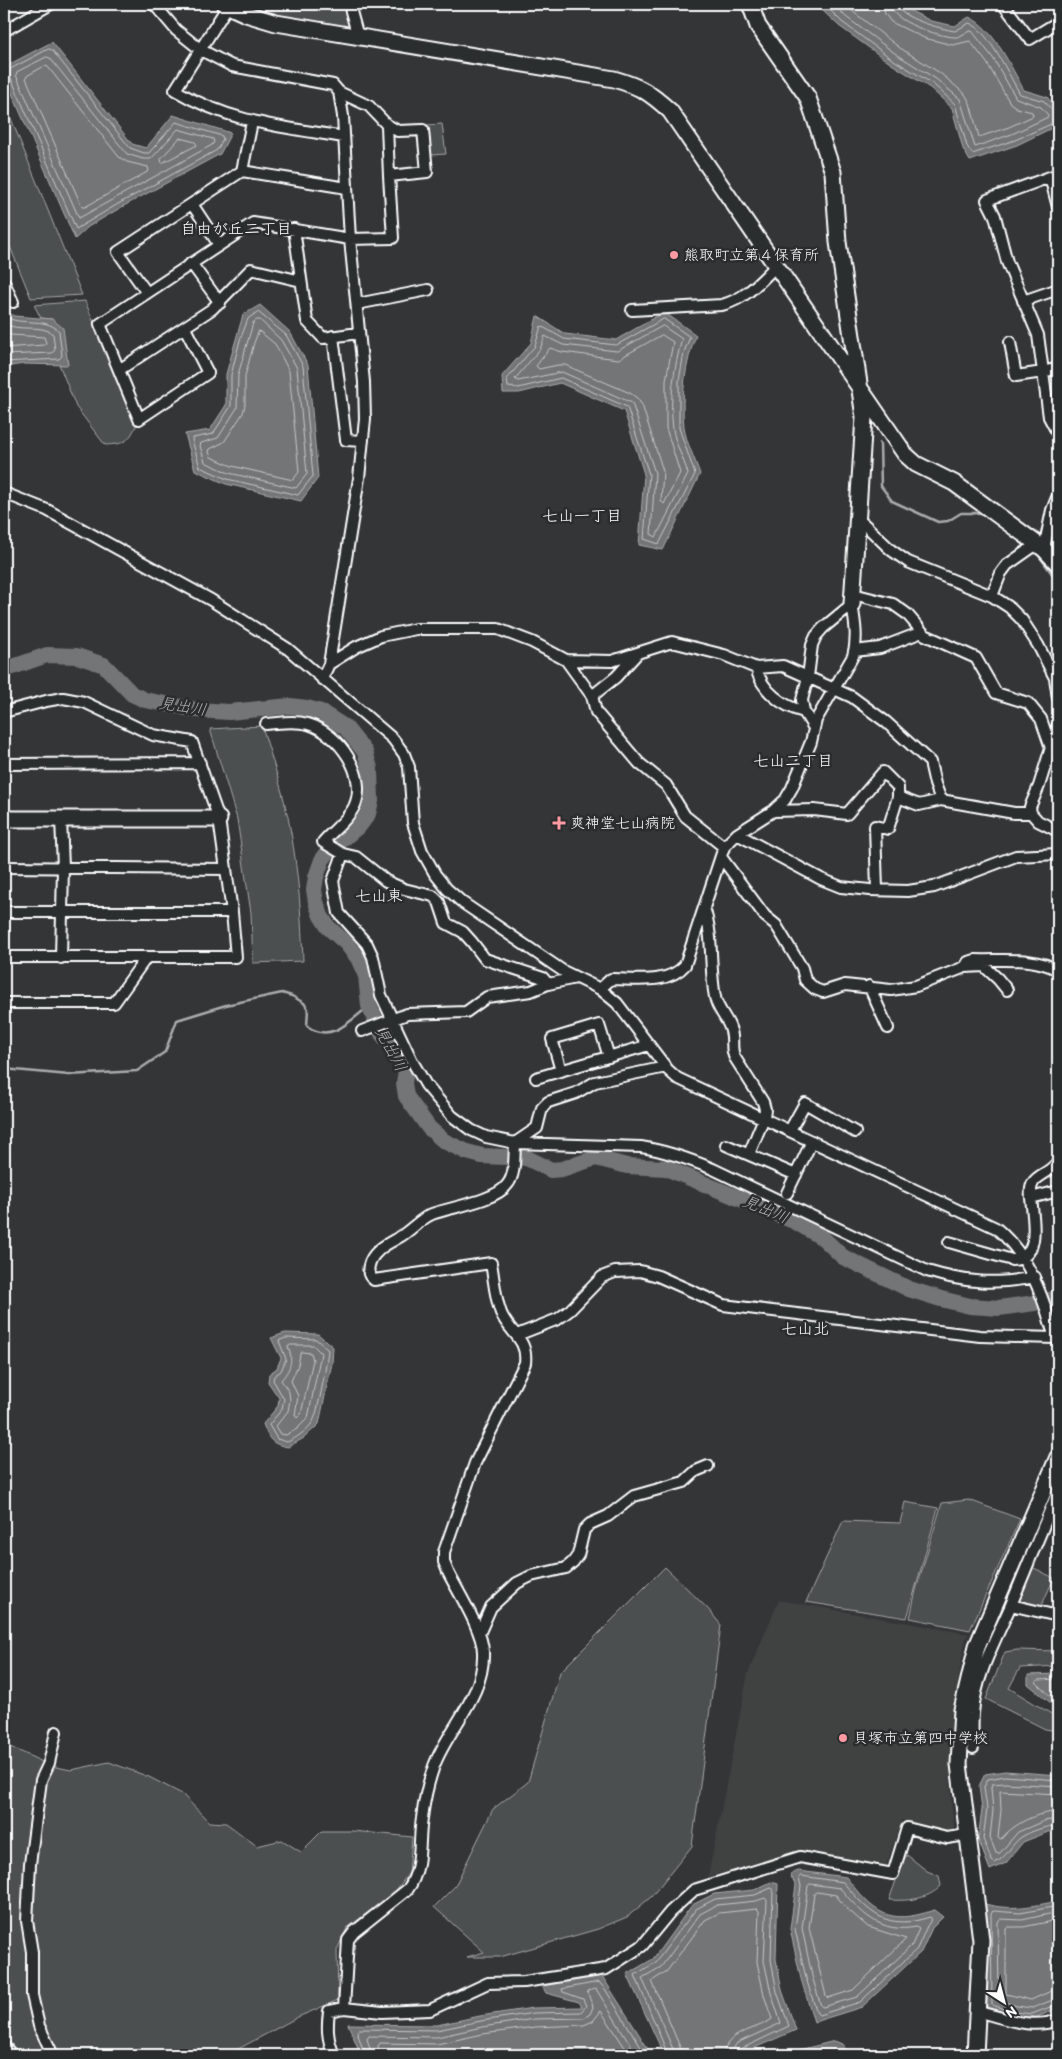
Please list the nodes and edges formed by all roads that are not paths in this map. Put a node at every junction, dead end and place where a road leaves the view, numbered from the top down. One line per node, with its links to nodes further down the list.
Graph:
1 (51, 4): 8 (street)
2 (154, 4): 10 (street)
3 (349, 4): 9 (street)
4 (750, 4): 43 (street)
5 (1002, 4): 7 (street)
6 (227, 5): 9 (street); 10 (street)
7 (1058, 22)
8 (4, 31)
9 (358, 37): 25 (street)
10 (201, 50): 11 (street); 12 (street)
11 (339, 92): 13 (street); 14 (street)
12 (252, 122): 14 (street); 15 (street)
13 (387, 126): 16 (street); 16 (street)
14 (344, 137): 18 (street)
15 (242, 171): 18 (street); 19 (street)
16 (389, 176): 22 (street)
17 (1054, 176): 20 (street); 31 (street)
18 (347, 188): 22 (street)
19 (192, 204): 23 (street); 30 (street)
20 (1058, 207)
21 (294, 229): 22 (street); 23 (street); 26 (street)
22 (350, 239): 34 (street)
23 (219, 245): 24 (street)
24 (191, 263): 30 (street); 33 (street)
25 (776, 266): 35 (street); 43 (street)
26 (301, 281): 33 (street); 38 (street)
27 (4, 282): 32 (street)
28 (428, 290): 34 (street)
29 (1058, 291): 31 (street)
30 (147, 293): 41 (street)
31 (1023, 301): 42 (street)
32 (13, 302)
33 (220, 303): 36 (street)
34 (356, 304): 37 (street)
35 (632, 310)
36 (185, 328): 41 (street); 41 (street)
37 (358, 333): 38 (street); 45 (street)
38 (333, 336): 45 (street)
39 (1010, 342): 42 (street)
40 (1058, 368): 42 (street)
41 (119, 370)
42 (1044, 372): 44 (street)
43 (859, 385): 48 (street); 49 (street)
44 (1058, 434)
45 (363, 441): 57 (street)
46 (4, 494): 60 (street)
47 (1058, 495): 49 (street)
48 (857, 520): 51 (street); 52 (street)
49 (1040, 546): 50 (street); 51 (street)
50 (1058, 564)
51 (992, 596): 63 (street)
52 (853, 599): 53 (street); 54 (street); 59 (street)
53 (922, 632): 54 (street); 69 (street)
54 (854, 651): 61 (street)
55 (636, 655): 56 (street); 58 (street); 62 (street)
56 (566, 660): 57 (street); 62 (street)
57 (329, 664): 60 (street)
58 (756, 668): 59 (street); 65 (street)
59 (808, 677): 61 (street); 65 (street)
60 (322, 679): 87 (street)
61 (834, 688): 68 (street); 73 (street)
62 (592, 696): 81 (street)
63 (1058, 698)
64 (4, 712): 70 (street)
65 (804, 712): 68 (street)
66 (266, 724): 82 (street)
67 (1058, 725): 69 (street)
68 (814, 728): 74 (street)
69 (1051, 748): 75 (street)
70 (200, 763): 71 (street); 78 (street)
71 (4, 764)
72 (898, 797): 73 (street); 74 (street); 88 (street)
73 (941, 800): 75 (street)
74 (773, 811): 80 (street)
75 (1031, 813): 79 (street)
76 (4, 818): 77 (street)
77 (61, 819): 78 (street); 85 (street)
78 (218, 819): 86 (street)
79 (1058, 830)
80 (737, 834): 81 (street); 88 (street)
81 (723, 852): 90 (street); 101 (street)
82 (344, 854): 89 (street); 105 (street)
83 (1058, 854): 88 (street)
84 (4, 867): 85 (street)
85 (63, 867): 86 (street); 92 (street)
86 (226, 869): 93 (street)
87 (447, 889): 89 (street); 99 (street)
88 (877, 890)
89 (436, 900): 100 (street)
90 (704, 908): 102 (street); 113 (street)
91 (4, 912): 92 (street)
92 (62, 912): 93 (street); 95 (street)
93 (232, 912): 96 (street)
94 (4, 957): 95 (street)
95 (61, 958): 96 (street)
96 (146, 958): 104 (street)
97 (964, 967): 98 (street); 101 (street); 103 (street)
98 (1058, 970)
99 (576, 978): 100 (street); 102 (street)
100 (548, 984): 105 (street)
101 (869, 986): 106 (street)
102 (600, 989): 108 (street)
103 (1007, 990)
104 (4, 1003)
105 (393, 1018): 107 (street); 117 (street)
106 (888, 1028)
107 (362, 1031)
108 (649, 1045): 109 (street); 110 (street)
109 (609, 1057): 111 (street); 111 (street)
110 (666, 1067): 113 (street); 117 (street)
111 (561, 1071): 112 (street)
112 (536, 1078)
113 (764, 1118): 114 (street); 119 (street)
114 (790, 1130): 115 (street); 116 (street)
115 (855, 1132)
116 (812, 1141): 121 (street); 126 (street)
117 (515, 1143): 127 (street); 128 (street)
118 (726, 1145): 119 (street)
119 (748, 1154): 121 (street)
120 (1056, 1164): 124 (street)
121 (796, 1175): 123 (street)
122 (1058, 1191): 124 (street)
123 (787, 1193)
124 (1031, 1198): 126 (street)
125 (949, 1242): 126 (street)
126 (1023, 1257): 127 (street)
127 (1034, 1277): 129 (street)
128 (516, 1335): 129 (street); 135 (street)
129 (1057, 1340)
130 (1058, 1460): 136 (street)
131 (708, 1466): 135 (street)
132 (1058, 1491): 133 (street)
133 (1011, 1605): 134 (street); 136 (street)
134 (1058, 1616)
135 (479, 1634): 140 (street)
136 (968, 1708): 138 (street); 139 (street)
137 (56, 1732): 145 (street)
138 (973, 1748)
139 (967, 1835): 140 (street); 141 (street)
140 (344, 2008): 146 (street)
141 (979, 2012): 142 (street); 147 (street)
142 (1058, 2020)
143 (4, 2050): 144 (street)
144 (8, 2055)
145 (53, 2055)
146 (334, 2055)
147 (975, 2055)

